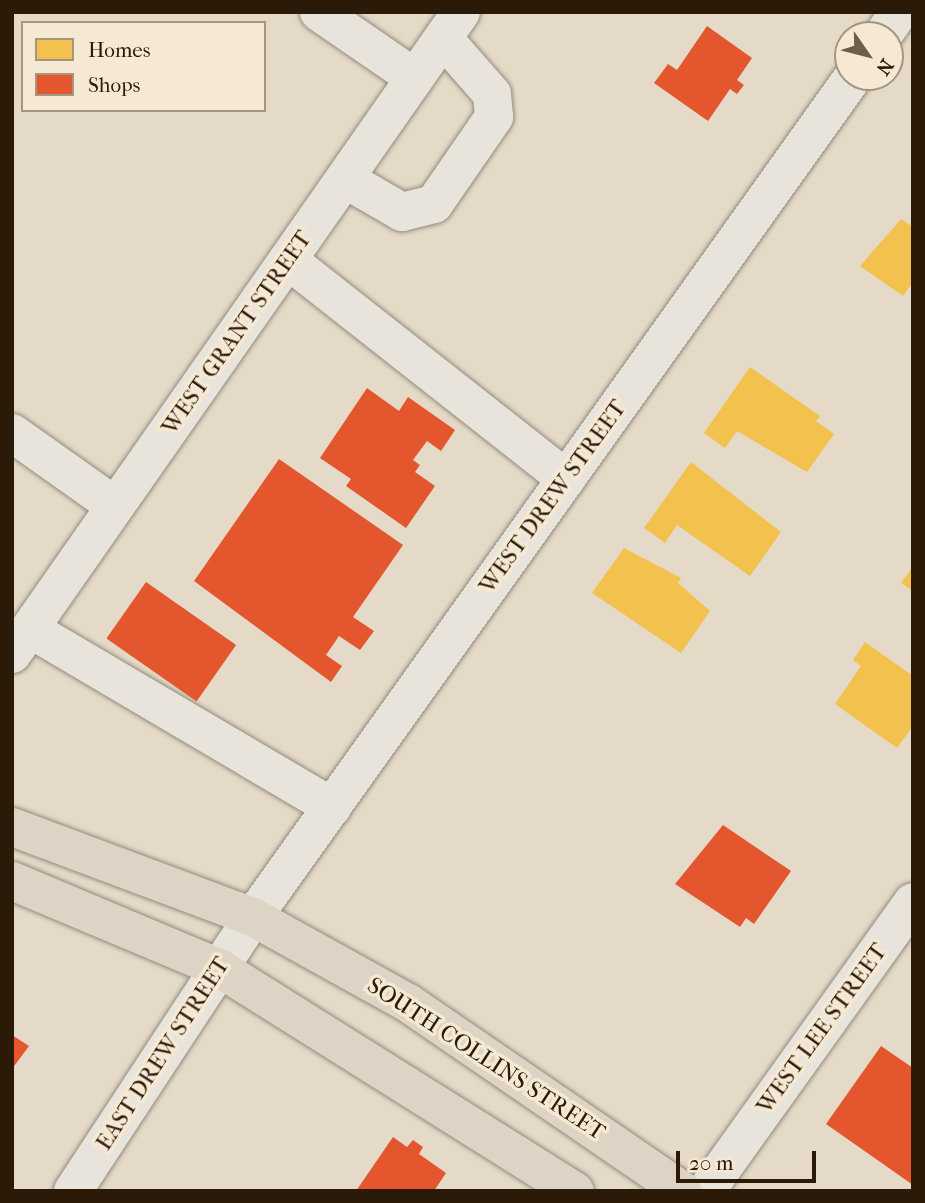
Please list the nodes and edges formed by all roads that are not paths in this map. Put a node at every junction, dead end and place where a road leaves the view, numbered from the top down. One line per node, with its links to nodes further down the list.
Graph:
1 (330, 15): 3 (street)
2 (452, 25): 3 (street, WEST GRANT STREET); 5 (street)
3 (415, 78): 5 (street, WEST GRANT STREET)
4 (843, 91): 8 (street, WEST DREW STREET)
5 (345, 179): 6 (street, WEST GRANT STREET)
6 (288, 260): 8 (street); 9 (street, WEST GRANT STREET)
7 (12, 433): 9 (street)
8 (566, 479): 11 (street, WEST DREW STREET)
9 (115, 506): 10 (street, WEST GRANT STREET)
10 (21, 641): 11 (street)
11 (332, 807): 15 (street, WEST DREW STREET)
12 (12, 827): 15 (main road, SOUTH COLLINS STREET)
13 (12, 881): 16 (main road)
14 (913, 902): 20 (street, WEST LEE STREET)
15 (253, 917): 16 (street, EAST DREW STREET); 19 (main road, SOUTH COLLINS STREET)
16 (219, 968): 17 (street, EAST DREW STREET); 18 (main road)
17 (73, 1191)
18 (575, 1191)
19 (683, 1191)
20 (706, 1191)

